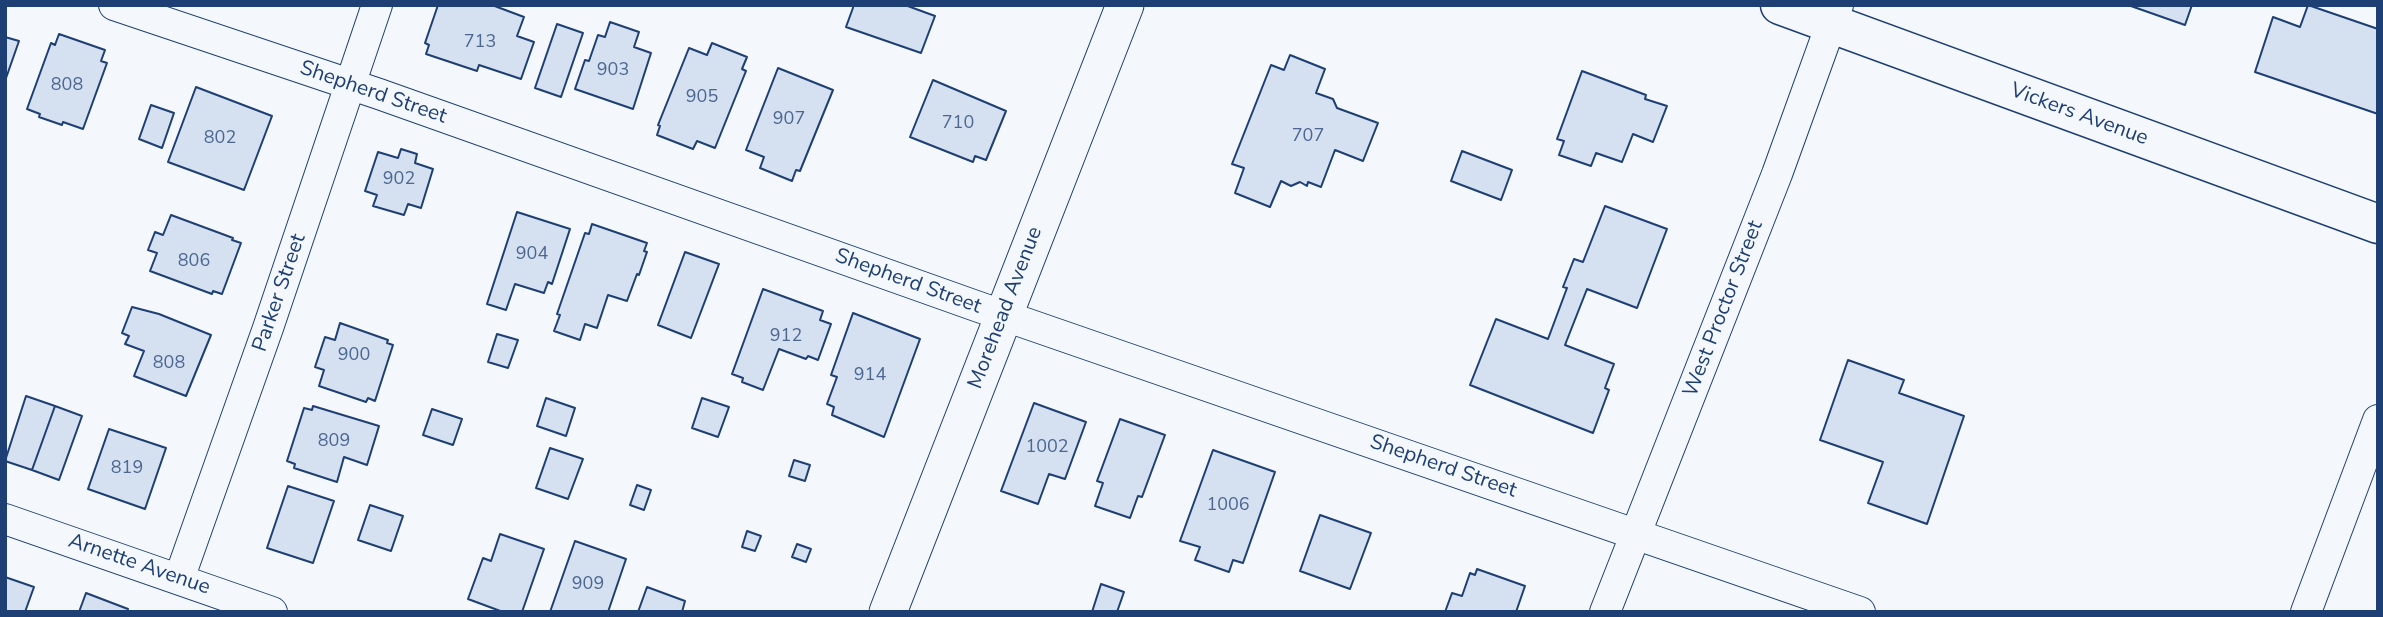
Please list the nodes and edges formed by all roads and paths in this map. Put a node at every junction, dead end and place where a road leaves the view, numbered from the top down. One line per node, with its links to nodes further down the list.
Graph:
1 (114, 5): 6 (street, Shepherd Street)
2 (377, 5): 6 (street, Parker Street)
3 (1125, 5): 8 (street, Morehead Avenue)
4 (1780, 5): 5 (main road, Vickers Avenue)
5 (1835, 15): 7 (main road, Vickers Avenue); 11 (street, West Proctor Street)
6 (351, 84): 8 (street, Shepherd Street); 12 (street, Parker Street)
7 (2378, 224)
8 (1003, 316): 11 (street, Shepherd Street); 14 (street, Morehead Avenue)
9 (2378, 420): 17 (street)
10 (5, 519): 12 (street, Arnette Avenue)
11 (1637, 533): 15 (street, West Proctor Street); 16 (street, Shepherd Street)
12 (179, 579): 13 (street, Arnette Avenue)
13 (272, 612)
14 (888, 612)
15 (1605, 612)
16 (1860, 612)
17 (2306, 612)

